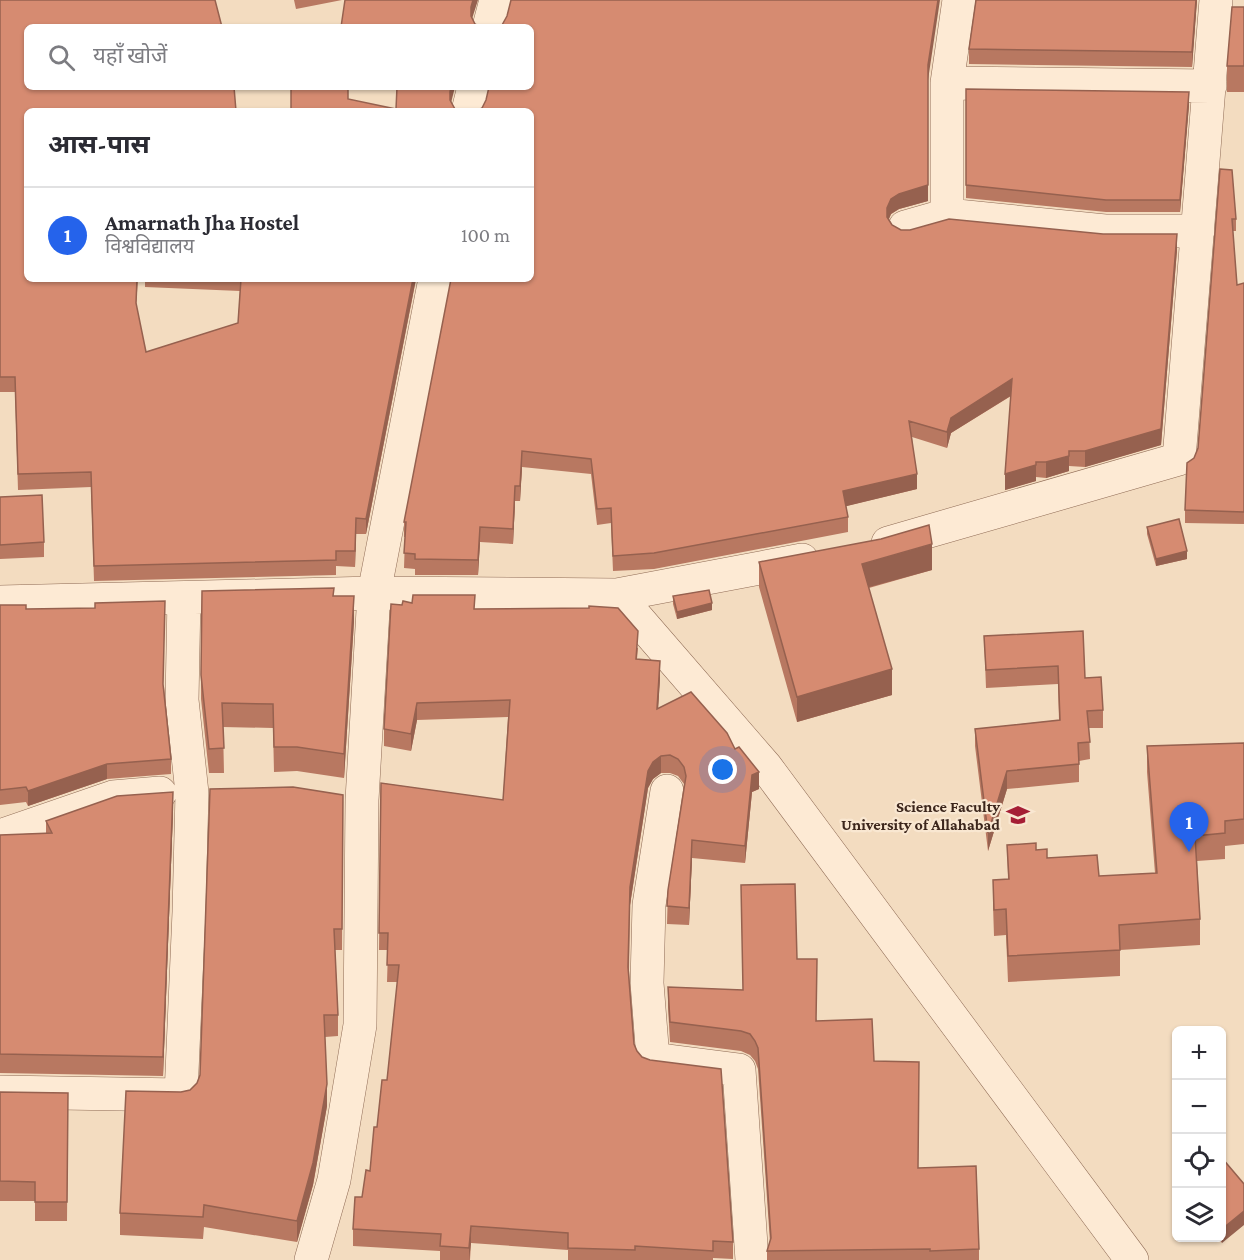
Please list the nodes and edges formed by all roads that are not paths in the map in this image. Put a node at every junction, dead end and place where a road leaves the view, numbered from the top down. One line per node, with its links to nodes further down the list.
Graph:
1 (496, 0): 4 (street)
2 (959, 0): 5 (street)
3 (1216, 0): 6 (street)
4 (490, 24)
5 (946, 83): 6 (street); 9 (street)
6 (1210, 86): 11 (street)
7 (473, 90): 8 (street)
8 (469, 108)
9 (947, 214): 10 (street); 11 (street)
10 (905, 227)
11 (1198, 231): 14 (street)
12 (434, 282): 13 (street)
13 (374, 593): 14 (street); 15 (street); 21 (street)
14 (617, 595): 26 (street)
15 (184, 598): 16 (street); 19 (street)
16 (0, 602)
17 (667, 791): 25 (street)
18 (226, 792): 19 (street)
19 (192, 793): 22 (street); 23 (street)
20 (328, 795): 21 (street)
21 (362, 800): 24 (street)
22 (0, 836)
23 (0, 1092)
24 (311, 1260)
25 (752, 1260)
26 (1132, 1260)

